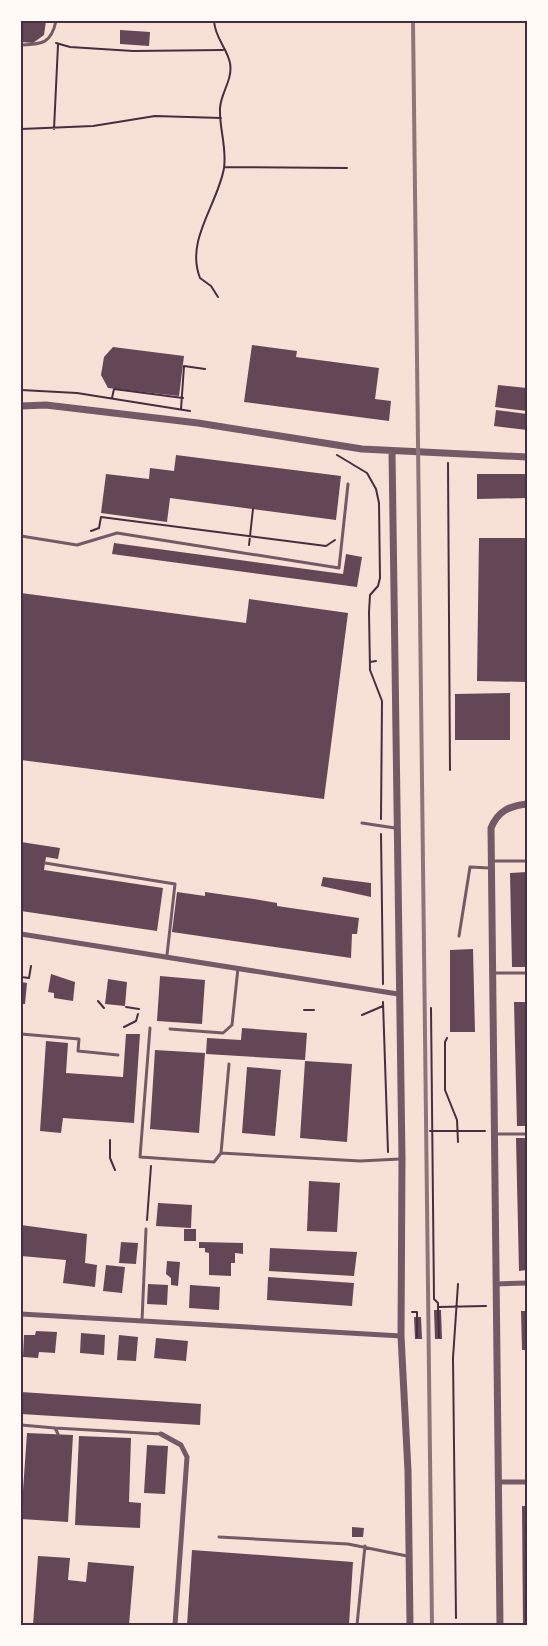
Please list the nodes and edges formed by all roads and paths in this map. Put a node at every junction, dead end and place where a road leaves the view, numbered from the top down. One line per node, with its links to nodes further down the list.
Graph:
1 (56, 21): 3 (lane)
2 (214, 21): 6 (path)
3 (48, 38): 4 (lane); 5 (path)
4 (21, 45)
5 (58, 45): 6 (path); 9 (path)
6 (223, 50): 7 (path)
7 (221, 118): 9 (path); 10 (path)
8 (21, 129): 9 (path)
9 (54, 129)
10 (224, 167): 11 (path); 12 (path)
11 (347, 168)
12 (218, 297)
13 (205, 369): 15 (path)
14 (21, 390): 16 (path)
15 (183, 398): 16 (path); 16 (path)
16 (112, 399)
17 (21, 406): 18 (street)
18 (392, 451): 19 (street); 35 (street)
19 (448, 454): 20 (street); 31 (path)
20 (527, 457)
21 (340, 459): 30 (path)
22 (348, 484): 28 (lane)
23 (253, 509): 27 (path)
24 (336, 530): 27 (path)
25 (89, 532): 27 (path)
26 (21, 536): 28 (lane)
27 (250, 536): 28 (path)
28 (248, 554)
29 (376, 661): 30 (path)
30 (370, 662): 33 (path)
31 (450, 770)
32 (527, 804): 39 (street)
33 (381, 809)
34 (362, 823): 35 (lane)
35 (398, 828): 49 (street)
36 (381, 840): 45 (path)
37 (527, 861): 39 (lane)
38 (45, 863): 42 (lane)
39 (491, 865): 41 (lane); 46 (street)
40 (21, 934): 42 (street)
41 (459, 936)
42 (167, 955): 44 (street)
43 (31, 966): 48 (path)
44 (238, 966): 49 (street); 61 (lane)
45 (383, 969)
46 (493, 973): 47 (lane); 68 (street)
47 (527, 973)
48 (21, 977)
49 (398, 994): 74 (street)
50 (98, 1001): 52 (path)
51 (126, 1007): 54 (path)
52 (104, 1008)
53 (431, 1008): 66 (path)
54 (138, 1009)
55 (304, 1010): 56 (path)
56 (314, 1010)
57 (138, 1014): 59 (path)
58 (362, 1015): 72 (path)
59 (124, 1027)
60 (150, 1028): 73 (lane)
61 (170, 1029)
62 (21, 1034): 64 (lane)
63 (447, 1038): 67 (path)
64 (118, 1055)
65 (229, 1064): 73 (lane)
66 (431, 1131): 67 (path); 83 (path)
67 (457, 1131): 68 (path); 71 (path)
68 (494, 1132): 69 (lane); 81 (street)
69 (527, 1134)
70 (110, 1140): 75 (path)
71 (458, 1142)
72 (388, 1151)
73 (222, 1153): 74 (lane)
74 (402, 1159): 88 (street)
75 (115, 1170)
76 (150, 1172): 77 (path)
77 (147, 1215)
78 (147, 1229): 87 (lane)
79 (527, 1283): 81 (street)
80 (458, 1284): 84 (path)
81 (496, 1284): 82 (street)
82 (496, 1306): 84 (path); 95 (street)
83 (438, 1307): 84 (path); 90 (path)
84 (457, 1307): 100 (path)
85 (417, 1312): 89 (path)
86 (21, 1314): 87 (street)
87 (142, 1321): 88 (street)
88 (401, 1336): 99 (street)
89 (417, 1337)
90 (439, 1337)
91 (21, 1425): 92 (lane)
92 (55, 1428): 93 (lane); 94 (lane)
93 (58, 1434)
94 (161, 1434): 101 (street)
95 (499, 1482): 96 (street); 104 (street)
96 (527, 1482)
97 (219, 1537): 98 (lane)
98 (365, 1546): 99 (lane); 102 (lane)
99 (409, 1556): 103 (street)
100 (456, 1618)
101 (175, 1625)
102 (357, 1625)
103 (410, 1625)
104 (500, 1625)

